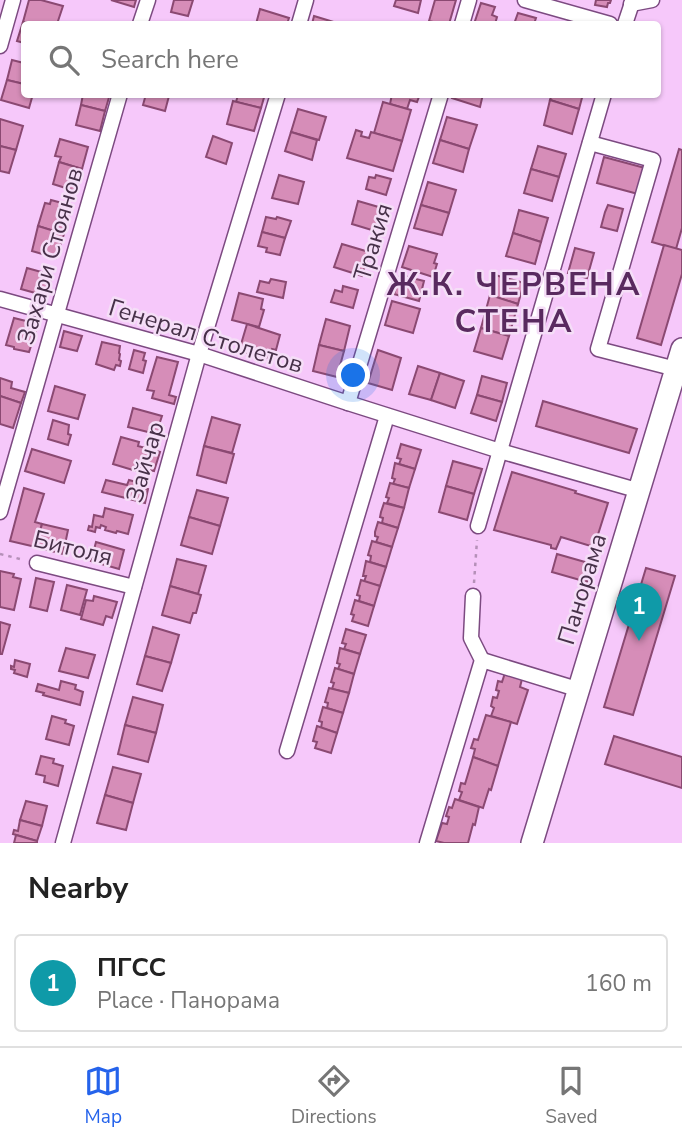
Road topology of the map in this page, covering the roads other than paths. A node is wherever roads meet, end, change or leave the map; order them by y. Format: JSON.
{"nodes":[{"id":1,"x":13,"y":0,"type":"edge"},
{"id":2,"x":148,"y":0,"type":"edge"},
{"id":3,"x":306,"y":0,"type":"edge"},
{"id":4,"x":469,"y":0,"type":"edge"},
{"id":5,"x":526,"y":0,"type":"edge"},
{"id":6,"x":652,"y":0,"type":"edge"},
{"id":7,"x":632,"y":2,"type":"edge"},
{"id":8,"x":142,"y":21,"type":"edge"},
{"id":9,"x":300,"y":21,"type":"edge"},
{"id":10,"x":463,"y":21,"type":"edge"},
{"id":11,"x":600,"y":21,"type":"edge"},
{"id":12,"x":626,"y":21,"type":"edge"},
{"id":13,"x":0,"y":46,"type":"edge"},
{"id":14,"x":119,"y":98,"type":"edge"},
{"id":15,"x":277,"y":98,"type":"edge"},
{"id":16,"x":440,"y":98,"type":"edge"},
{"id":17,"x":603,"y":98,"type":"edge"},
{"id":18,"x":590,"y":143,"type":"junction"},
{"id":19,"x":0,"y":299,"type":"edge"},
{"id":20,"x":57,"y":315,"type":"junction"},
{"id":21,"x":199,"y":354,"type":"junction"},
{"id":22,"x":679,"y":359,"type":"edge"},
{"id":23,"x":348,"y":403,"type":"junction"},
{"id":24,"x":387,"y":416,"type":"junction"},
{"id":25,"x":500,"y":451,"type":"junction"},
{"id":26,"x":640,"y":491,"type":"junction"},
{"id":27,"x":0,"y":512,"type":"edge"},
{"id":28,"x":478,"y":526,"type":"road end"},
{"id":29,"x":37,"y":563,"type":"road end"},
{"id":30,"x":134,"y":587,"type":"junction"},
{"id":31,"x":473,"y":596,"type":"road end"},
{"id":32,"x":482,"y":660,"type":"junction"},
{"id":33,"x":580,"y":690,"type":"junction"},
{"id":34,"x":288,"y":751,"type":"dead end"},
{"id":35,"x":63,"y":843,"type":"edge"},
{"id":36,"x":426,"y":843,"type":"edge"},
{"id":37,"x":531,"y":843,"type":"edge"}],
"edges":[{"from":1,"to":13,"type":"street"},
{"from":2,"to":8,"type":"street"},
{"from":3,"to":9,"type":"street"},
{"from":4,"to":10,"type":"street"},
{"from":5,"to":11,"type":"street"},
{"from":6,"to":7,"type":"street"},
{"from":7,"to":12,"type":"street"},
{"from":14,"to":20,"type":"street","name":"Захари Стоянов"},
{"from":15,"to":21,"type":"street","name":"Зайчар"},
{"from":16,"to":23,"type":"street","name":"Тракия"},
{"from":17,"to":18,"type":"street"},
{"from":18,"to":22,"type":"street"},
{"from":18,"to":25,"type":"street"},
{"from":19,"to":20,"type":"street","name":"Генерал Столетов"},
{"from":20,"to":21,"type":"street","name":"Генерал Столетов"},
{"from":20,"to":27,"type":"street","name":"Захари Стоянов"},
{"from":21,"to":23,"type":"street","name":"Генерал Столетов"},
{"from":21,"to":30,"type":"street","name":"Зайчар"},
{"from":22,"to":26,"type":"street","name":"Панорама"},
{"from":23,"to":24,"type":"street","name":"Генерал Столетов"},
{"from":24,"to":25,"type":"street","name":"Генерал Столетов"},
{"from":24,"to":34,"type":"street"},
{"from":25,"to":26,"type":"street","name":"Генерал Столетов"},
{"from":25,"to":28,"type":"street"},
{"from":26,"to":33,"type":"street","name":"Панорама"},
{"from":29,"to":30,"type":"street","name":"Битоля"},
{"from":30,"to":35,"type":"street","name":"Зайчар"},
{"from":31,"to":32,"type":"street"},
{"from":32,"to":33,"type":"street"},
{"from":32,"to":36,"type":"street"},
{"from":33,"to":37,"type":"street","name":"Панорама"}]}
